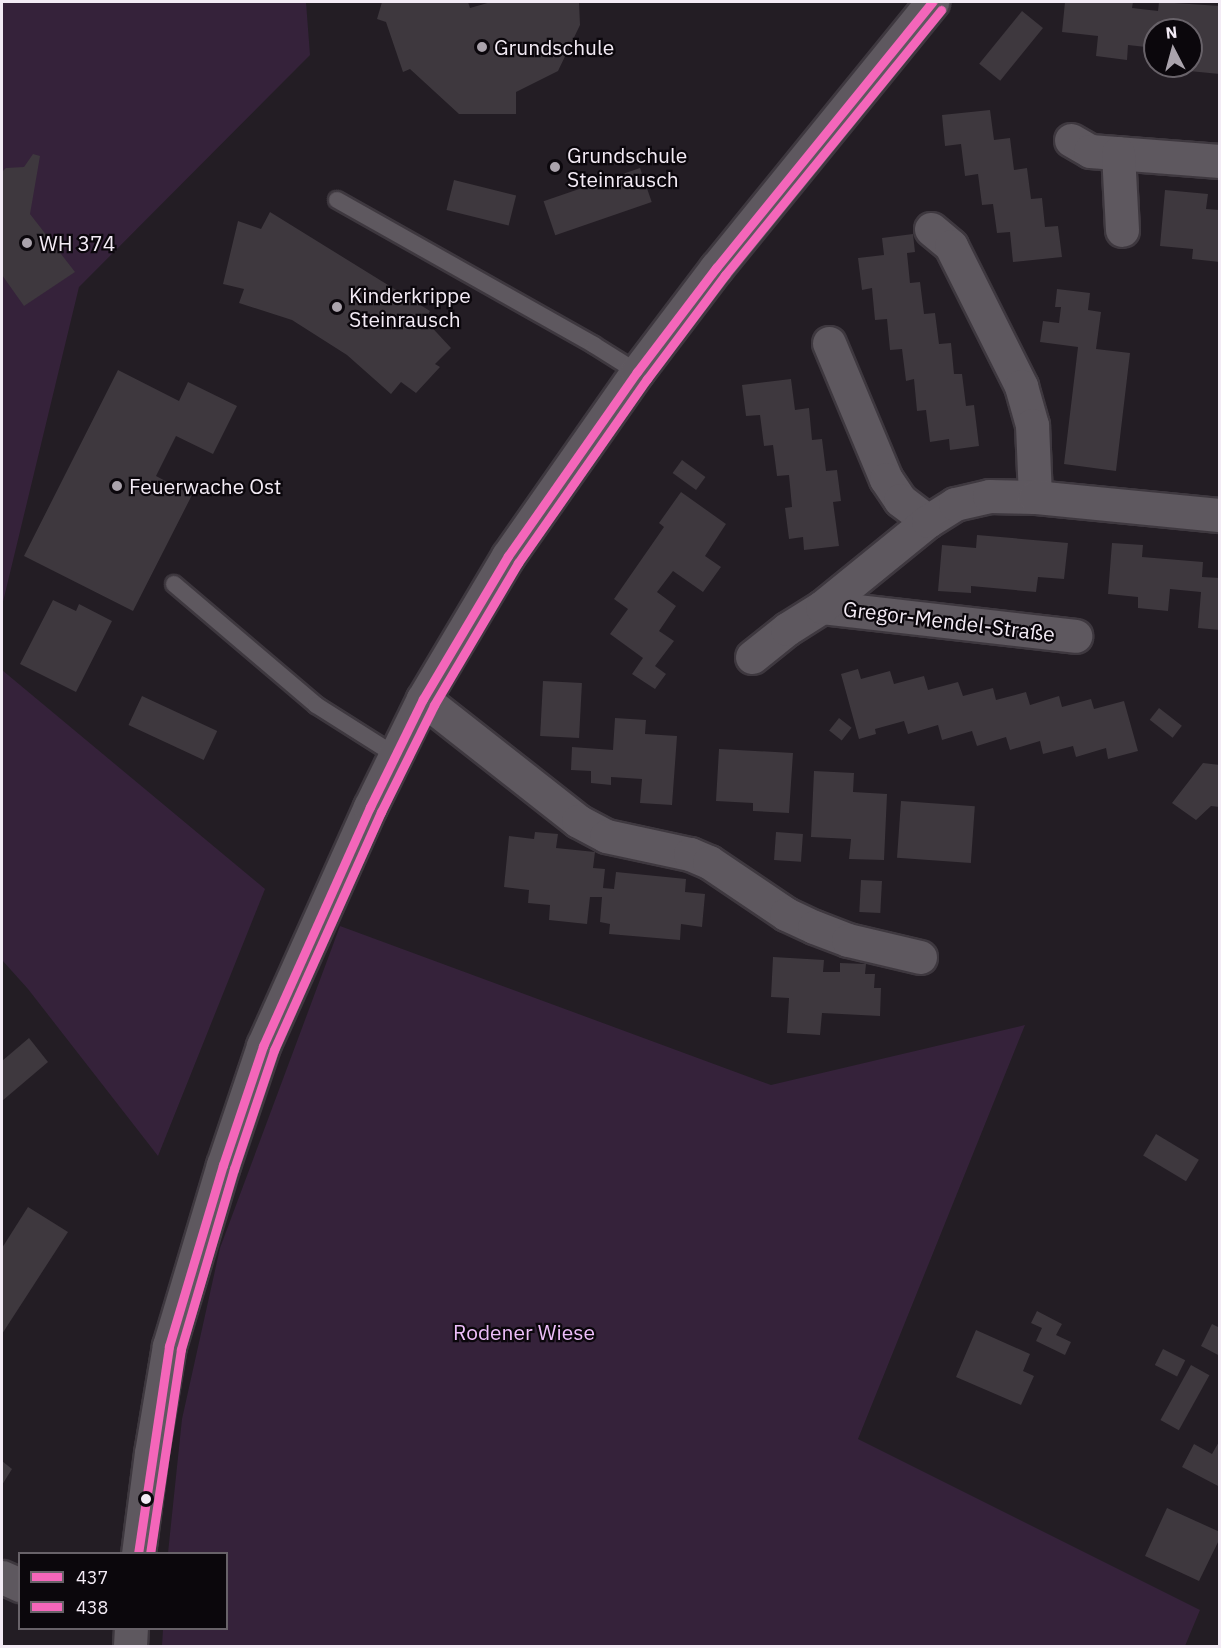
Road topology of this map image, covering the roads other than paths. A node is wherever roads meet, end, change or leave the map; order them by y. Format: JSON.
{"nodes":[{"id":1,"x":932,"y":2,"type":"edge"},
{"id":2,"x":1071,"y":140,"type":"dead end"},
{"id":3,"x":1118,"y":153,"type":"junction"},
{"id":4,"x":1220,"y":161,"type":"edge"},
{"id":5,"x":337,"y":200,"type":"dead end"},
{"id":6,"x":931,"y":229,"type":"dead end"},
{"id":7,"x":1122,"y":230,"type":"dead end"},
{"id":8,"x":829,"y":342,"type":"dead end"},
{"id":9,"x":637,"y":372,"type":"junction"},
{"id":10,"x":1035,"y":497,"type":"junction"},
{"id":11,"x":1220,"y":515,"type":"edge"},
{"id":12,"x":928,"y":521,"type":"junction"},
{"id":13,"x":174,"y":584,"type":"dead end"},
{"id":14,"x":822,"y":607,"type":"junction"},
{"id":15,"x":1075,"y":636,"type":"dead end"},
{"id":16,"x":752,"y":657,"type":"dead end"},
{"id":17,"x":423,"y":699,"type":"junction"},
{"id":18,"x":395,"y":755,"type":"junction"},
{"id":19,"x":920,"y":957,"type":"dead end"},
{"id":20,"x":138,"y":1552,"type":"edge"},
{"id":21,"x":2,"y":1577,"type":"edge"},
{"id":22,"x":18,"y":1584,"type":"edge"},
{"id":23,"x":131,"y":1630,"type":"edge"},
{"id":24,"x":130,"y":1647,"type":"edge"}],
"edges":[{"from":1,"to":9,"type":"street"},
{"from":2,"to":3,"type":"street"},
{"from":3,"to":4,"type":"street"},
{"from":3,"to":7,"type":"street"},
{"from":5,"to":9,"type":"lane"},
{"from":6,"to":10,"type":"street"},
{"from":8,"to":12,"type":"street"},
{"from":9,"to":17,"type":"street"},
{"from":10,"to":11,"type":"street","name":"Gregor-Mendel-Straße"},
{"from":10,"to":12,"type":"street","name":"Gregor-Mendel-Straße"},
{"from":12,"to":14,"type":"street","name":"Gregor-Mendel-Straße"},
{"from":13,"to":18,"type":"lane"},
{"from":14,"to":15,"type":"street","name":"Gregor-Mendel-Straße"},
{"from":14,"to":16,"type":"street","name":"Gregor-Mendel-Straße"},
{"from":17,"to":18,"type":"street"},
{"from":17,"to":19,"type":"street"},
{"from":18,"to":20,"type":"street"},
{"from":21,"to":22,"type":"street"},
{"from":23,"to":24,"type":"street"}]}
